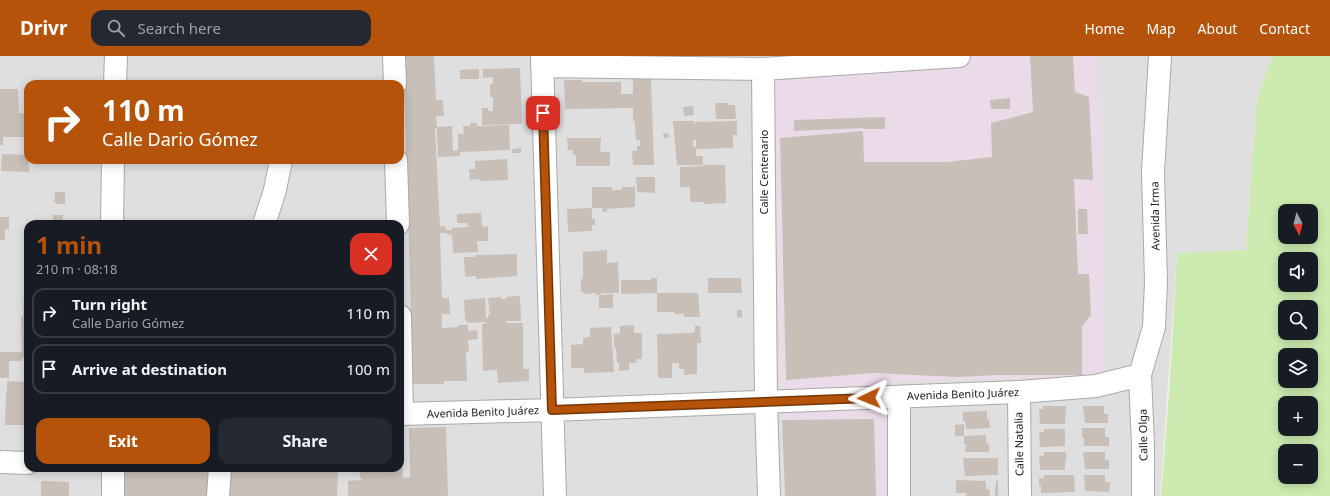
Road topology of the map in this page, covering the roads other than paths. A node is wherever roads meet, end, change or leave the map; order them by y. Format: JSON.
{"nodes":[{"id":1,"x":116,"y":56,"type":"edge"},
{"id":2,"x":394,"y":56,"type":"edge"},
{"id":3,"x":959,"y":56,"type":"edge"},
{"id":4,"x":1160,"y":56,"type":"edge"},
{"id":5,"x":542,"y":61,"type":"edge"},
{"id":6,"x":763,"y":69,"type":"junction"},
{"id":7,"x":115,"y":80,"type":"edge"},
{"id":8,"x":395,"y":80,"type":"edge"},
{"id":9,"x":113,"y":164,"type":"edge"},
{"id":10,"x":280,"y":164,"type":"edge"},
{"id":11,"x":396,"y":164,"type":"edge"},
{"id":12,"x":112,"y":220,"type":"edge"},
{"id":13,"x":265,"y":220,"type":"edge"},
{"id":14,"x":398,"y":220,"type":"edge"},
{"id":15,"x":1140,"y":375,"type":"junction"},
{"id":16,"x":1019,"y":392,"type":"junction"},
{"id":17,"x":898,"y":397,"type":"junction"},
{"id":18,"x":766,"y":402,"type":"junction"},
{"id":19,"x":552,"y":410,"type":"junction"},
{"id":20,"x":404,"y":414,"type":"edge"},
{"id":21,"x":0,"y":462,"type":"edge"},
{"id":22,"x":24,"y":463,"type":"edge"},
{"id":23,"x":113,"y":472,"type":"edge"},
{"id":24,"x":220,"y":472,"type":"edge"},
{"id":25,"x":113,"y":496,"type":"edge"},
{"id":26,"x":218,"y":496,"type":"edge"},
{"id":27,"x":555,"y":496,"type":"edge"},
{"id":28,"x":769,"y":496,"type":"edge"},
{"id":29,"x":899,"y":496,"type":"edge"},
{"id":30,"x":1020,"y":496,"type":"edge"},
{"id":31,"x":1143,"y":496,"type":"edge"}],
"edges":[{"from":1,"to":7,"type":"street"},
{"from":2,"to":8,"type":"street"},
{"from":3,"to":6,"type":"street"},
{"from":4,"to":15,"type":"street","name":"Avenida Irma"},
{"from":5,"to":6,"type":"street"},
{"from":5,"to":19,"type":"street"},
{"from":6,"to":18,"type":"street","name":"Calle Centenario"},
{"from":9,"to":12,"type":"street"},
{"from":10,"to":13,"type":"street"},
{"from":11,"to":14,"type":"street"},
{"from":15,"to":16,"type":"street","name":"Avenida Benito Juárez"},
{"from":15,"to":31,"type":"street","name":"Calle Olga"},
{"from":16,"to":17,"type":"street","name":"Avenida Benito Juárez"},
{"from":16,"to":30,"type":"street","name":"Calle Natalia"},
{"from":17,"to":18,"type":"street","name":"Avenida Benito Juárez"},
{"from":17,"to":29,"type":"street"},
{"from":18,"to":19,"type":"street","name":"Avenida Benito Juárez"},
{"from":18,"to":28,"type":"street","name":"Calle Centenario"},
{"from":19,"to":20,"type":"street","name":"Avenida Benito Juárez"},
{"from":19,"to":27,"type":"street"},
{"from":21,"to":22,"type":"street"},
{"from":23,"to":25,"type":"street"},
{"from":24,"to":26,"type":"street"}]}
